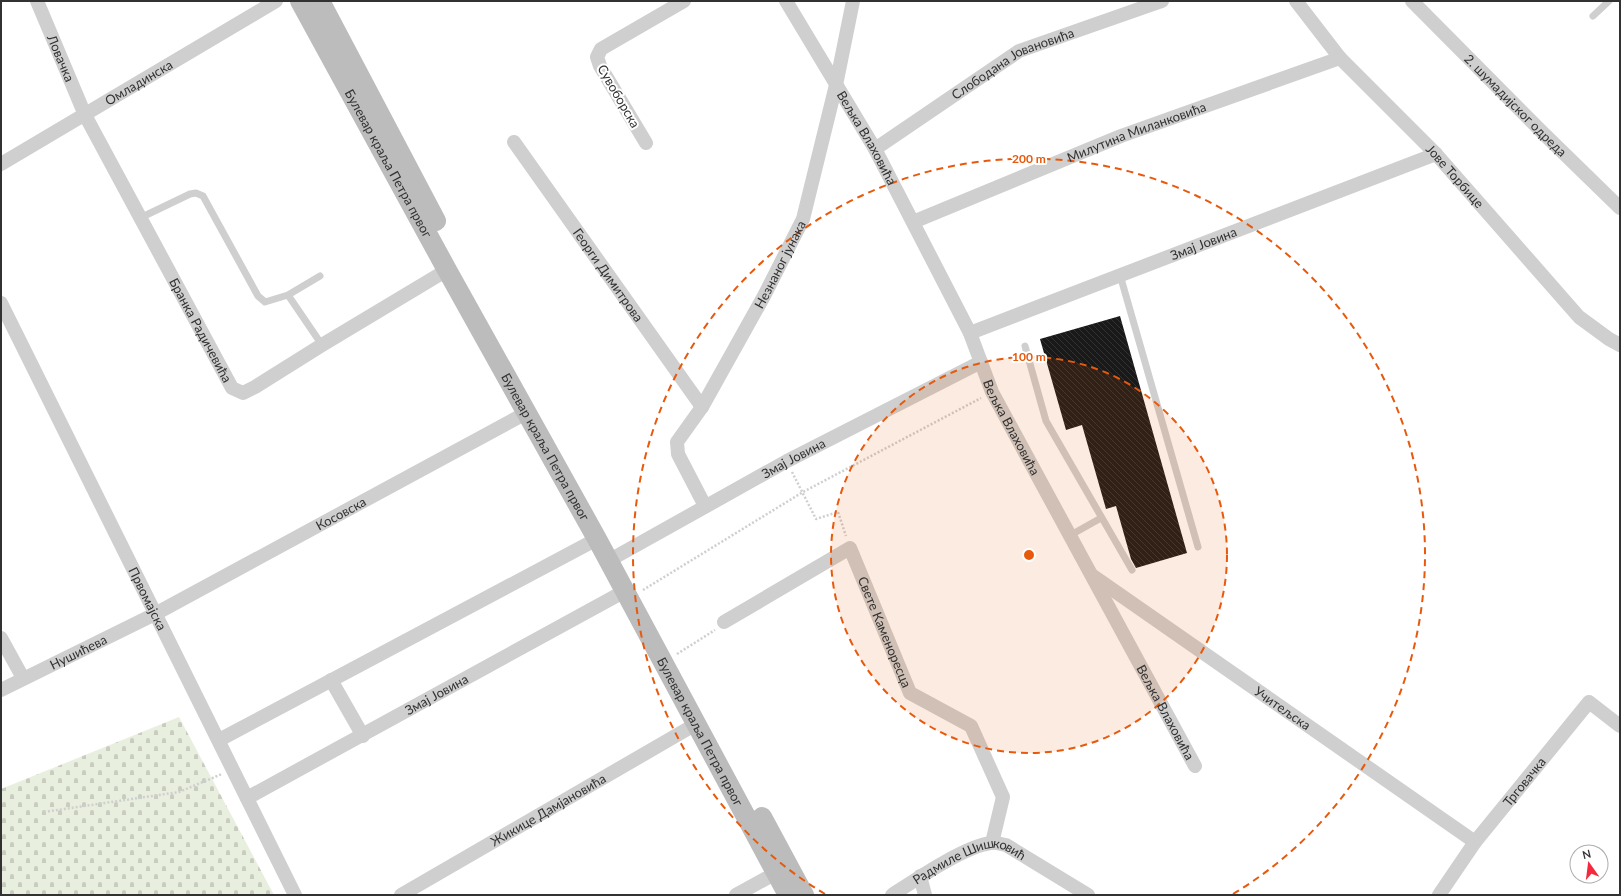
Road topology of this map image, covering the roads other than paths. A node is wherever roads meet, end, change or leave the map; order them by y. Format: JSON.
{"nodes":[{"id":1,"x":36,"y":1,"type":"edge"},
{"id":2,"x":276,"y":1,"type":"edge"},
{"id":3,"x":300,"y":1,"type":"edge"},
{"id":4,"x":320,"y":1,"type":"edge"},
{"id":5,"x":684,"y":1,"type":"edge"},
{"id":6,"x":786,"y":1,"type":"edge"},
{"id":7,"x":852,"y":1,"type":"edge"},
{"id":8,"x":1162,"y":1,"type":"edge"},
{"id":9,"x":1296,"y":1,"type":"edge"},
{"id":10,"x":1412,"y":1,"type":"edge"},
{"id":11,"x":1609,"y":1,"type":"edge"},
{"id":12,"x":1593,"y":16,"type":"dead end"},
{"id":13,"x":1340,"y":58,"type":"junction"},
{"id":14,"x":836,"y":85,"type":"junction"},
{"id":15,"x":85,"y":115,"type":"junction"},
{"id":16,"x":514,"y":142,"type":"dead end"},
{"id":17,"x":646,"y":143,"type":"dead end"},
{"id":18,"x":875,"y":149,"type":"junction"},
{"id":19,"x":1436,"y":154,"type":"junction"},
{"id":20,"x":1,"y":164,"type":"edge"},
{"id":21,"x":1620,"y":208,"type":"edge"},
{"id":22,"x":140,"y":218,"type":"junction"},
{"id":23,"x":913,"y":222,"type":"junction"},
{"id":24,"x":447,"y":270,"type":"junction"},
{"id":25,"x":1120,"y":275,"type":"junction"},
{"id":26,"x":320,"y":276,"type":"dead end"},
{"id":27,"x":288,"y":294,"type":"junction"},
{"id":28,"x":1,"y":303,"type":"edge"},
{"id":29,"x":970,"y":333,"type":"junction"},
{"id":30,"x":322,"y":345,"type":"junction"},
{"id":31,"x":1620,"y":345,"type":"edge"},
{"id":32,"x":1025,"y":346,"type":"dead end"},
{"id":33,"x":981,"y":362,"type":"junction"},
{"id":34,"x":702,"y":407,"type":"junction"},
{"id":35,"x":526,"y":412,"type":"junction"},
{"id":36,"x":705,"y":506,"type":"junction"},
{"id":37,"x":1102,"y":518,"type":"junction"},
{"id":38,"x":1069,"y":536,"type":"junction"},
{"id":39,"x":597,"y":539,"type":"junction"},
{"id":40,"x":1198,"y":547,"type":"dead end"},
{"id":41,"x":614,"y":558,"type":"junction"},
{"id":42,"x":1132,"y":570,"type":"dead end"},
{"id":43,"x":1090,"y":574,"type":"junction"},
{"id":44,"x":632,"y":592,"type":"junction"},
{"id":45,"x":155,"y":614,"type":"junction"},
{"id":46,"x":724,"y":622,"type":"road end"},
{"id":47,"x":1,"y":638,"type":"edge"},
{"id":48,"x":23,"y":678,"type":"junction"},
{"id":49,"x":331,"y":680,"type":"junction"},
{"id":50,"x":1,"y":690,"type":"edge"},
{"id":51,"x":696,"y":724,"type":"junction"},
{"id":52,"x":1620,"y":726,"type":"edge"},
{"id":53,"x":363,"y":736,"type":"junction"},
{"id":54,"x":219,"y":740,"type":"junction"},
{"id":55,"x":1195,"y":766,"type":"dead end"},
{"id":56,"x":247,"y":798,"type":"junction"},
{"id":57,"x":992,"y":842,"type":"junction"},
{"id":58,"x":1475,"y":842,"type":"junction"},
{"id":59,"x":776,"y":872,"type":"junction"},
{"id":60,"x":920,"y":876,"type":"junction"},
{"id":61,"x":295,"y":895,"type":"edge"},
{"id":62,"x":401,"y":895,"type":"edge"},
{"id":63,"x":736,"y":895,"type":"edge"},
{"id":64,"x":788,"y":895,"type":"edge"},
{"id":65,"x":804,"y":895,"type":"edge"},
{"id":66,"x":892,"y":895,"type":"edge"},
{"id":67,"x":925,"y":895,"type":"edge"},
{"id":68,"x":1088,"y":895,"type":"edge"},
{"id":69,"x":1439,"y":895,"type":"edge"}],
"edges":[{"from":1,"to":15,"type":"street","name":"Ловачка"},
{"from":2,"to":15,"type":"street","name":"Омладинска"},
{"from":3,"to":24,"type":"main road","name":"Булевар краља Петра првог"},
{"from":4,"to":41,"type":"main road","name":"Булевар краља Петра првог"},
{"from":5,"to":17,"type":"street","name":"Сувоборска"},
{"from":6,"to":14,"type":"street","name":"Вељка Влаховића"},
{"from":7,"to":14,"type":"street","name":"Незнаног јунака"},
{"from":8,"to":18,"type":"street","name":"Слободана Јовановића"},
{"from":9,"to":13,"type":"street","name":"Јове Торбице"},
{"from":10,"to":21,"type":"street","name":"2. шумадијског одреда"},
{"from":11,"to":12,"type":"lane"},
{"from":13,"to":19,"type":"street","name":"Јове Торбице"},
{"from":13,"to":23,"type":"street","name":"Милутина Миланковића"},
{"from":14,"to":18,"type":"street","name":"Вељка Влаховића"},
{"from":14,"to":34,"type":"street","name":"Незнаног јунака"},
{"from":15,"to":20,"type":"street","name":"Омладинска"},
{"from":15,"to":22,"type":"street","name":"Бранка Радичевића"},
{"from":16,"to":34,"type":"street","name":"Георги Димитрова"},
{"from":18,"to":23,"type":"street","name":"Вељка Влаховића"},
{"from":19,"to":25,"type":"street","name":"Змај Јовина"},
{"from":19,"to":31,"type":"street","name":"Јове Торбице"},
{"from":22,"to":27,"type":"lane"},
{"from":22,"to":30,"type":"street","name":"Бранка Радичевића"},
{"from":23,"to":29,"type":"street","name":"Вељка Влаховића"},
{"from":24,"to":30,"type":"street","name":"Бранка Радичевића"},
{"from":24,"to":35,"type":"main road","name":"Булевар краља Петра првог"},
{"from":25,"to":29,"type":"street","name":"Змај Јовина"},
{"from":25,"to":40,"type":"lane"},
{"from":26,"to":27,"type":"lane"},
{"from":27,"to":30,"type":"lane"},
{"from":28,"to":45,"type":"street","name":"Првомајска"},
{"from":29,"to":33,"type":"street","name":"Вељка Влаховића"},
{"from":32,"to":37,"type":"lane"},
{"from":33,"to":36,"type":"street","name":"Змај Јовина"},
{"from":33,"to":38,"type":"street","name":"Вељка Влаховића"},
{"from":34,"to":36,"type":"street","name":"Незнаног јунака"},
{"from":35,"to":39,"type":"main road","name":"Булевар краља Петра првог"},
{"from":35,"to":45,"type":"street","name":"Косовска"},
{"from":36,"to":41,"type":"street","name":"Змај Јовина"},
{"from":37,"to":38,"type":"lane"},
{"from":37,"to":42,"type":"lane"},
{"from":38,"to":43,"type":"street","name":"Вељка Влаховића"},
{"from":39,"to":41,"type":"main road","name":"Булевар краља Петра првог"},
{"from":39,"to":49,"type":"street"},
{"from":41,"to":44,"type":"main road","name":"Булевар краља Петра првог"},
{"from":43,"to":55,"type":"street","name":"Вељка Влаховића"},
{"from":43,"to":58,"type":"street","name":"Учитељска"},
{"from":44,"to":51,"type":"main road","name":"Булевар краља Петра првог"},
{"from":44,"to":53,"type":"street","name":"Змај Јовина"},
{"from":44,"to":65,"type":"main road","name":"Булевар краља Петра првог"},
{"from":45,"to":48,"type":"street","name":"Нушићева"},
{"from":45,"to":54,"type":"street","name":"Првомајска"},
{"from":46,"to":57,"type":"street","name":"Свете Каменоресца"},
{"from":47,"to":48,"type":"street"},
{"from":48,"to":50,"type":"street","name":"Нушићева"},
{"from":49,"to":53,"type":"street"},
{"from":49,"to":54,"type":"street"},
{"from":51,"to":59,"type":"main road","name":"Булевар краља Петра првог"},
{"from":51,"to":62,"type":"street","name":"Жикице Дамјановића"},
{"from":52,"to":58,"type":"street","name":"Трговачка"},
{"from":53,"to":56,"type":"street","name":"Змај Јовина"},
{"from":54,"to":56,"type":"street","name":"Првомајска"},
{"from":56,"to":61,"type":"street","name":"Првомајска"},
{"from":57,"to":60,"type":"street","name":"Радмиле Шишковић"},
{"from":57,"to":68,"type":"street","name":"Радмиле Шишковић"},
{"from":58,"to":69,"type":"street","name":"Трговачка"},
{"from":59,"to":63,"type":"street"},
{"from":59,"to":64,"type":"main road","name":"Булевар краља Петра првог"},
{"from":60,"to":66,"type":"street","name":"Радмиле Шишковић"},
{"from":60,"to":67,"type":"street"}]}
